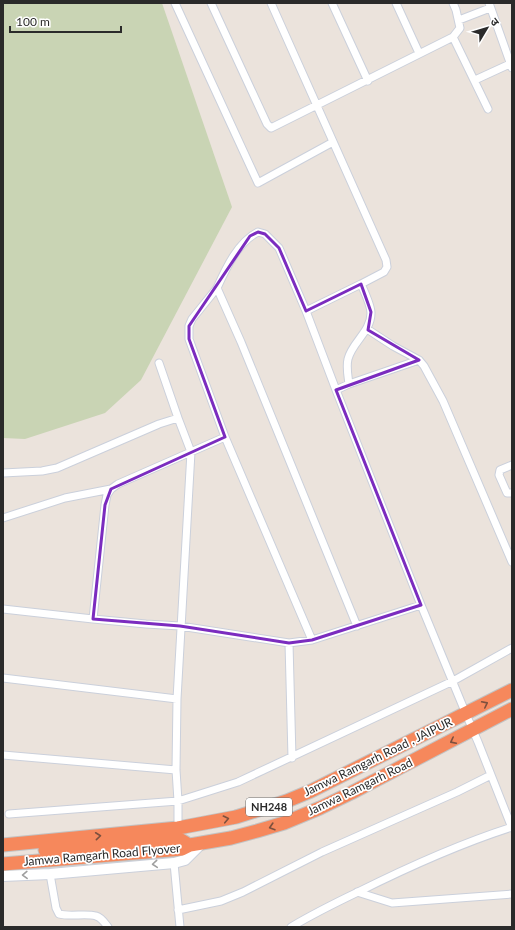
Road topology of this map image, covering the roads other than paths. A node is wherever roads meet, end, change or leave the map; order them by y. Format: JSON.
{"nodes":[{"id":1,"x":175,"y":3,"type":"edge"},
{"id":2,"x":211,"y":3,"type":"edge"},
{"id":3,"x":271,"y":3,"type":"edge"},
{"id":4,"x":332,"y":3,"type":"edge"},
{"id":5,"x":396,"y":3,"type":"edge"},
{"id":6,"x":453,"y":3,"type":"edge"},
{"id":7,"x":489,"y":5,"type":"edge"},
{"id":8,"x":459,"y":20,"type":"junction"},
{"id":9,"x":454,"y":37,"type":"junction"},
{"id":10,"x":419,"y":53,"type":"junction"},
{"id":11,"x":511,"y":65,"type":"edge"},
{"id":12,"x":368,"y":80,"type":"junction"},
{"id":13,"x":475,"y":80,"type":"junction"},
{"id":14,"x":317,"y":104,"type":"junction"},
{"id":15,"x":488,"y":110,"type":"dead end"},
{"id":16,"x":333,"y":142,"type":"junction"},
{"id":17,"x":361,"y":284,"type":"junction"},
{"id":18,"x":217,"y":288,"type":"junction"},
{"id":19,"x":306,"y":311,"type":"junction"},
{"id":20,"x":367,"y":329,"type":"junction"},
{"id":21,"x":419,"y":360,"type":"junction"},
{"id":22,"x":159,"y":363,"type":"dead end"},
{"id":23,"x":349,"y":384,"type":"junction"},
{"id":24,"x":336,"y":390,"type":"junction"},
{"id":25,"x":178,"y":418,"type":"junction"},
{"id":26,"x":225,"y":437,"type":"junction"},
{"id":27,"x":190,"y":452,"type":"junction"},
{"id":28,"x":512,"y":465,"type":"edge"},
{"id":29,"x":3,"y":473,"type":"edge"},
{"id":30,"x":111,"y":489,"type":"junction"},
{"id":31,"x":512,"y":494,"type":"edge"},
{"id":32,"x":3,"y":518,"type":"edge"},
{"id":33,"x":512,"y":562,"type":"edge"},
{"id":34,"x":422,"y":605,"type":"junction"},
{"id":35,"x":3,"y":609,"type":"edge"},
{"id":36,"x":93,"y":619,"type":"junction"},
{"id":37,"x":180,"y":626,"type":"junction"},
{"id":38,"x":357,"y":626,"type":"junction"},
{"id":39,"x":312,"y":640,"type":"junction"},
{"id":40,"x":289,"y":643,"type":"junction"},
{"id":41,"x":512,"y":648,"type":"edge"},
{"id":42,"x":3,"y":678,"type":"edge"},
{"id":43,"x":453,"y":681,"type":"junction"},
{"id":44,"x":512,"y":690,"type":"edge"},
{"id":45,"x":178,"y":699,"type":"junction"},
{"id":46,"x":512,"y":709,"type":"edge"},
{"id":47,"x":466,"y":714,"type":"junction"},
{"id":48,"x":473,"y":730,"type":"junction"},
{"id":49,"x":3,"y":755,"type":"edge"},
{"id":50,"x":292,"y":758,"type":"junction"},
{"id":51,"x":176,"y":770,"type":"junction"},
{"id":52,"x":491,"y":775,"type":"junction"},
{"id":53,"x":341,"y":776,"type":"junction"},
{"id":54,"x":351,"y":793,"type":"junction"},
{"id":55,"x":178,"y":801,"type":"junction"},
{"id":56,"x":9,"y":814,"type":"dead end"},
{"id":57,"x":512,"y":827,"type":"edge"},
{"id":58,"x":178,"y":828,"type":"junction"},
{"id":59,"x":195,"y":844,"type":"junction"},
{"id":60,"x":3,"y":845,"type":"edge"},
{"id":61,"x":153,"y":847,"type":"junction"},
{"id":62,"x":3,"y":853,"type":"edge"},
{"id":63,"x":174,"y":863,"type":"junction"},
{"id":64,"x":3,"y":864,"type":"edge"},
{"id":65,"x":50,"y":874,"type":"junction"},
{"id":66,"x":3,"y":876,"type":"edge"},
{"id":67,"x":357,"y":892,"type":"junction"},
{"id":68,"x":512,"y":894,"type":"edge"},
{"id":69,"x":178,"y":910,"type":"junction"},
{"id":70,"x":108,"y":927,"type":"edge"},
{"id":71,"x":180,"y":927,"type":"edge"},
{"id":72,"x":291,"y":927,"type":"edge"}],
"edges":[{"from":1,"to":16,"type":"street"},
{"from":2,"to":14,"type":"street"},
{"from":3,"to":14,"type":"street"},
{"from":4,"to":12,"type":"street"},
{"from":5,"to":10,"type":"street"},
{"from":6,"to":8,"type":"street"},
{"from":7,"to":8,"type":"street"},
{"from":7,"to":11,"type":"street"},
{"from":8,"to":9,"type":"street"},
{"from":9,"to":10,"type":"street"},
{"from":9,"to":13,"type":"street"},
{"from":10,"to":12,"type":"street"},
{"from":11,"to":13,"type":"street"},
{"from":12,"to":14,"type":"street"},
{"from":13,"to":15,"type":"street"},
{"from":14,"to":16,"type":"street"},
{"from":16,"to":17,"type":"street"},
{"from":17,"to":19,"type":"street"},
{"from":17,"to":20,"type":"street"},
{"from":18,"to":19,"type":"street"},
{"from":18,"to":26,"type":"street"},
{"from":18,"to":38,"type":"street"},
{"from":19,"to":24,"type":"street"},
{"from":20,"to":21,"type":"street"},
{"from":20,"to":23,"type":"street"},
{"from":21,"to":23,"type":"street"},
{"from":21,"to":33,"type":"street"},
{"from":22,"to":25,"type":"street"},
{"from":23,"to":24,"type":"street"},
{"from":24,"to":34,"type":"street"},
{"from":25,"to":27,"type":"street"},
{"from":25,"to":29,"type":"street"},
{"from":26,"to":27,"type":"street"},
{"from":26,"to":39,"type":"street"},
{"from":27,"to":30,"type":"street"},
{"from":27,"to":37,"type":"street"},
{"from":28,"to":31,"type":"street"},
{"from":30,"to":32,"type":"street"},
{"from":30,"to":36,"type":"street"},
{"from":34,"to":38,"type":"street"},
{"from":34,"to":43,"type":"street"},
{"from":35,"to":36,"type":"street"},
{"from":36,"to":37,"type":"street"},
{"from":37,"to":40,"type":"street"},
{"from":37,"to":45,"type":"street"},
{"from":38,"to":39,"type":"street"},
{"from":39,"to":40,"type":"street"},
{"from":40,"to":50,"type":"street"},
{"from":41,"to":43,"type":"street"},
{"from":42,"to":45,"type":"street"},
{"from":43,"to":47,"type":"street"},
{"from":43,"to":50,"type":"street"},
{"from":47,"to":44,"type":"highway","name":"Jamwa Ramgarh Road , JAIPUR","number":"NH248","one_way":true},
{"from":45,"to":51,"type":"street"},
{"from":46,"to":48,"type":"highway","name":"Jamwa Ramgarh Road","number":"NH248"},
{"from":47,"to":48,"type":"street"},
{"from":47,"to":53,"type":"highway","name":"Jamwa Ramgarh Road , JAIPUR","number":"NH248"},
{"from":48,"to":52,"type":"street"},
{"from":48,"to":54,"type":"highway","name":"Jamwa Ramgarh Road","number":"NH248","one_way":true},
{"from":49,"to":51,"type":"street"},
{"from":50,"to":55,"type":"street"},
{"from":51,"to":55,"type":"street"},
{"from":52,"to":57,"type":"street"},
{"from":52,"to":69,"type":"street"},
{"from":53,"to":54,"type":"highway"},
{"from":58,"to":53,"type":"highway","name":"Jamwa Ramgarh Road , JAIPUR","number":"NH248","one_way":true},
{"from":54,"to":59,"type":"highway","name":"Jamwa Ramgarh Road","number":"NH248","one_way":true},
{"from":55,"to":56,"type":"street"},
{"from":55,"to":58,"type":"street"},
{"from":57,"to":67,"type":"street"},
{"from":60,"to":58,"type":"highway","name":"Jamwa Ramgarh Road , JAIPUR","number":"NH248","one_way":true},
{"from":59,"to":61,"type":"highway"},
{"from":59,"to":63,"type":"main road"},
{"from":61,"to":62,"type":"highway"},
{"from":61,"to":64,"type":"highway","name":"Jamwa Ramgarh Road Flyover"},
{"from":63,"to":65,"type":"main road","one_way":true},
{"from":63,"to":69,"type":"street"},
{"from":65,"to":66,"type":"main road","one_way":true},
{"from":65,"to":70,"type":"street"},
{"from":67,"to":68,"type":"street"},
{"from":67,"to":72,"type":"street"},
{"from":69,"to":71,"type":"street"}]}
